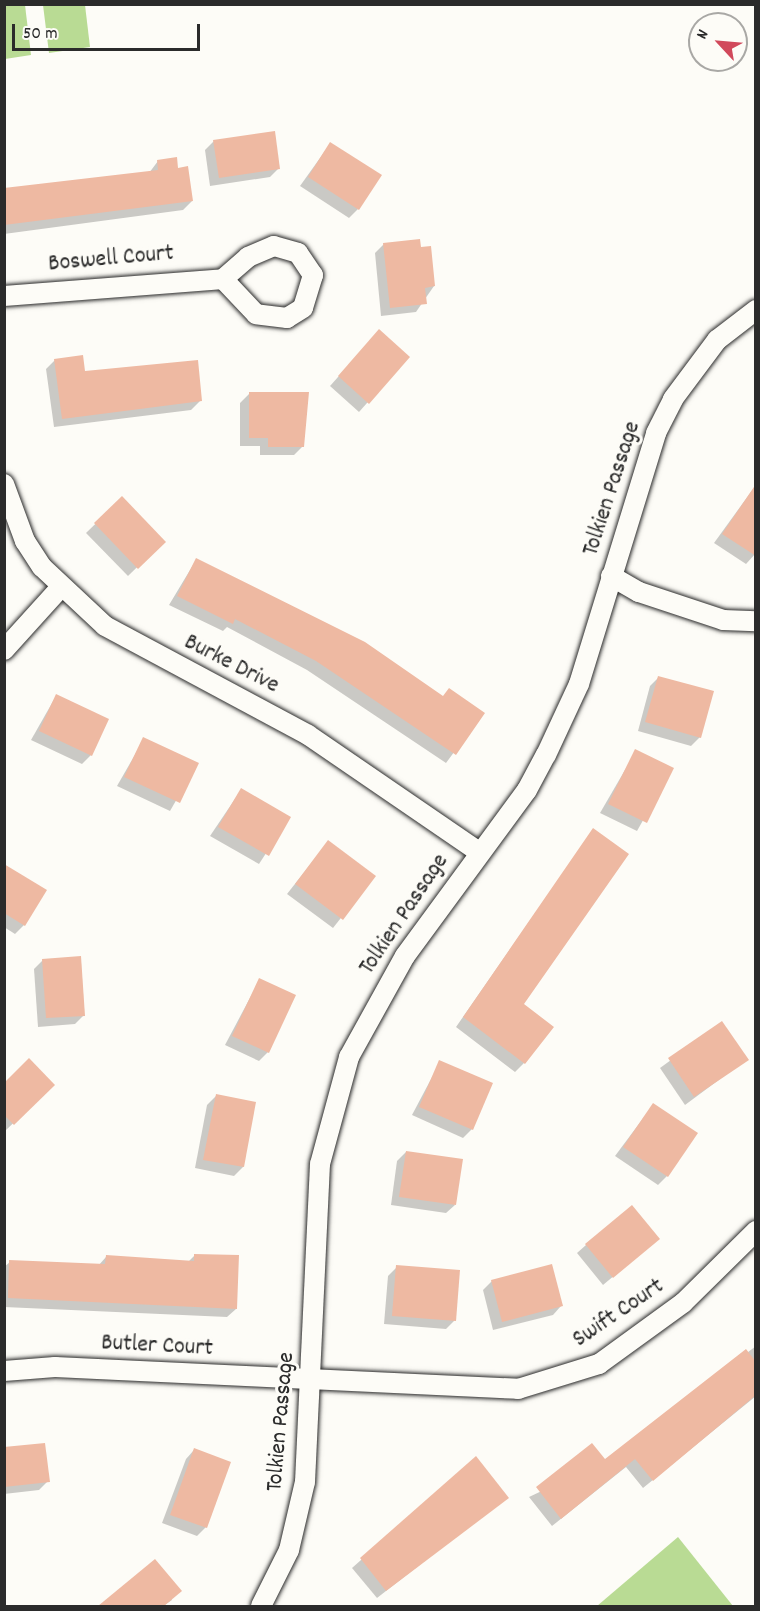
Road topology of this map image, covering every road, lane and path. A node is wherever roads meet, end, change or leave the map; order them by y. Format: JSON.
{"nodes":[{"id":1,"x":223,"y":279,"type":"junction"},
{"id":2,"x":4,"y":296,"type":"edge"},
{"id":3,"x":756,"y":310,"type":"edge"},
{"id":4,"x":4,"y":483,"type":"edge"},
{"id":5,"x":611,"y":576,"type":"junction"},
{"id":6,"x":61,"y":587,"type":"junction"},
{"id":7,"x":756,"y":621,"type":"edge"},
{"id":8,"x":4,"y":650,"type":"edge"},
{"id":9,"x":479,"y":852,"type":"junction"},
{"id":10,"x":756,"y":1231,"type":"edge"},
{"id":11,"x":4,"y":1371,"type":"edge"},
{"id":12,"x":306,"y":1383,"type":"junction"},
{"id":13,"x":261,"y":1606,"type":"edge"}],
"edges":[{"from":1,"to":1,"type":"street"},
{"from":1,"to":2,"type":"street","name":"Boswell Court"},
{"from":3,"to":5,"type":"street","name":"Tolkien Passage"},
{"from":4,"to":6,"type":"street","name":"Burke Drive"},
{"from":5,"to":7,"type":"street"},
{"from":5,"to":9,"type":"street","name":"Tolkien Passage"},
{"from":6,"to":8,"type":"street"},
{"from":6,"to":9,"type":"street","name":"Burke Drive"},
{"from":9,"to":12,"type":"street","name":"Tolkien Passage"},
{"from":10,"to":12,"type":"street","name":"Swift Court"},
{"from":11,"to":12,"type":"street","name":"Butler Court"},
{"from":12,"to":13,"type":"street","name":"Tolkien Passage"}]}
